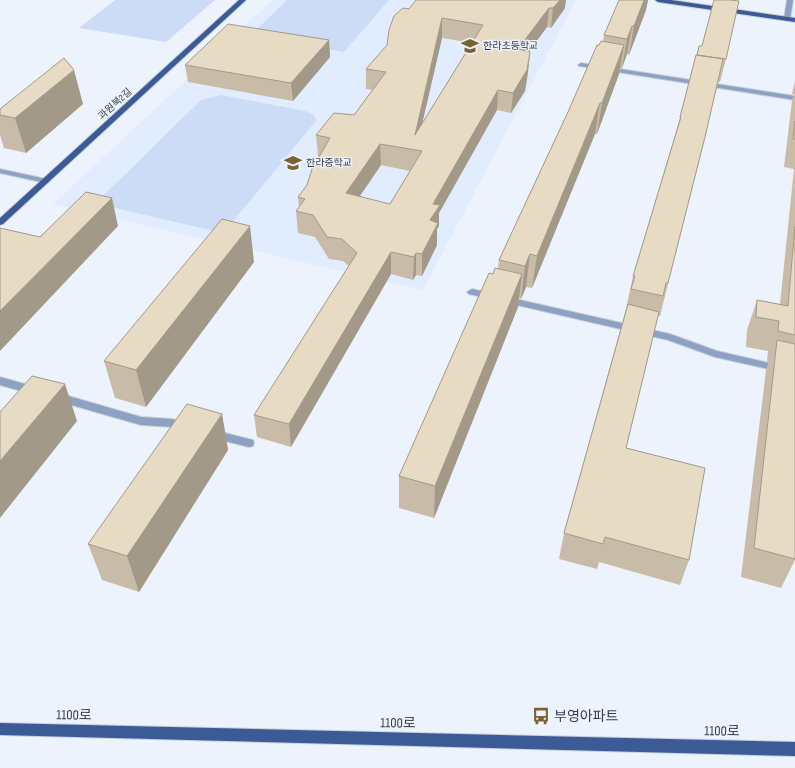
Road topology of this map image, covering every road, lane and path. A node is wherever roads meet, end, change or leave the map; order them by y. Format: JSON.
{"nodes":[{"id":1,"x":243,"y":0,"type":"edge"},
{"id":2,"x":658,"y":0,"type":"edge"},
{"id":3,"x":790,"y":0,"type":"edge"},
{"id":4,"x":787,"y":19,"type":"junction"},
{"id":5,"x":795,"y":20,"type":"edge"},
{"id":6,"x":581,"y":65,"type":"dead end"},
{"id":7,"x":795,"y":98,"type":"edge"},
{"id":8,"x":0,"y":171,"type":"edge"},
{"id":9,"x":46,"y":180,"type":"junction"},
{"id":10,"x":0,"y":222,"type":"edge"},
{"id":11,"x":472,"y":292,"type":"dead end"},
{"id":12,"x":795,"y":372,"type":"edge"},
{"id":13,"x":0,"y":381,"type":"edge"},
{"id":14,"x":249,"y":444,"type":"dead end"},
{"id":15,"x":0,"y":729,"type":"edge"},
{"id":16,"x":795,"y":749,"type":"edge"}],
"edges":[{"from":1,"to":9,"type":"main road","name":"과원북2길"},
{"from":2,"to":4,"type":"main road"},
{"from":3,"to":4,"type":"street"},
{"from":4,"to":5,"type":"main road"},
{"from":6,"to":7,"type":"street"},
{"from":8,"to":9,"type":"street"},
{"from":9,"to":10,"type":"main road","name":"과원북2길"},
{"from":11,"to":12,"type":"street"},
{"from":13,"to":14,"type":"street"},
{"from":15,"to":16,"type":"main road","name":"1100로"}]}
